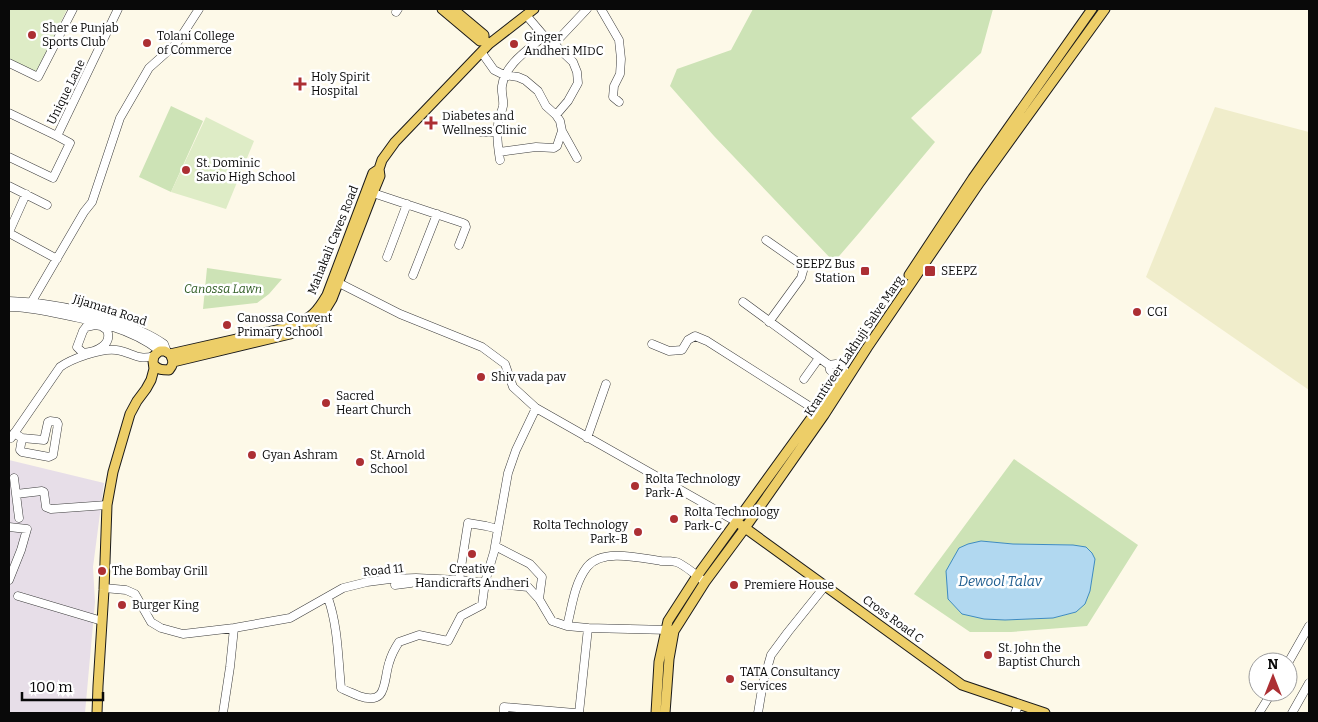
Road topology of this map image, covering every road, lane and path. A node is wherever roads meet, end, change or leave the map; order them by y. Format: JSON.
{"nodes":[{"id":1,"x":73,"y":9,"type":"edge"},
{"id":2,"x":118,"y":9,"type":"edge"},
{"id":3,"x":199,"y":9,"type":"edge"},
{"id":4,"x":442,"y":9,"type":"edge"},
{"id":5,"x":452,"y":9,"type":"edge"},
{"id":6,"x":534,"y":9,"type":"edge"},
{"id":7,"x":587,"y":9,"type":"edge"},
{"id":8,"x":601,"y":9,"type":"edge"},
{"id":9,"x":1092,"y":9,"type":"edge"},
{"id":10,"x":1105,"y":9,"type":"edge"},
{"id":11,"x":526,"y":15,"type":"junction"},
{"id":12,"x":544,"y":36,"type":"junction"},
{"id":13,"x":486,"y":42,"type":"junction"},
{"id":14,"x":554,"y":44,"type":"junction"},
{"id":15,"x":482,"y":52,"type":"junction"},
{"id":16,"x":9,"y":63,"type":"edge"},
{"id":17,"x":504,"y":75,"type":"junction"},
{"id":18,"x":618,"y":102,"type":"dead end"},
{"id":19,"x":9,"y":113,"type":"edge"},
{"id":20,"x":556,"y":115,"type":"junction"},
{"id":21,"x":562,"y":131,"type":"junction"},
{"id":22,"x":481,"y":132,"type":"dead end"},
{"id":23,"x":498,"y":132,"type":"junction"},
{"id":24,"x":57,"y":136,"type":"junction"},
{"id":25,"x":9,"y":157,"type":"edge"},
{"id":26,"x":576,"y":158,"type":"dead end"},
{"id":27,"x":977,"y":180,"type":"junction"},
{"id":28,"x":9,"y":186,"type":"edge"},
{"id":29,"x":370,"y":192,"type":"junction"},
{"id":30,"x":26,"y":194,"type":"junction"},
{"id":31,"x":407,"y":204,"type":"junction"},
{"id":32,"x":47,"y":205,"type":"dead end"},
{"id":33,"x":437,"y":214,"type":"junction"},
{"id":34,"x":9,"y":232,"type":"edge"},
{"id":35,"x":766,"y":240,"type":"dead end"},
{"id":36,"x":459,"y":245,"type":"dead end"},
{"id":37,"x":387,"y":257,"type":"dead end"},
{"id":38,"x":57,"y":259,"type":"junction"},
{"id":39,"x":414,"y":275,"type":"dead end"},
{"id":40,"x":339,"y":283,"type":"junction"},
{"id":41,"x":9,"y":301,"type":"edge"},
{"id":42,"x":743,"y":302,"type":"dead end"},
{"id":43,"x":29,"y":305,"type":"junction"},
{"id":44,"x":9,"y":307,"type":"edge"},
{"id":45,"x":769,"y":322,"type":"junction"},
{"id":46,"x":101,"y":325,"type":"junction"},
{"id":47,"x":652,"y":344,"type":"dead end"},
{"id":48,"x":103,"y":349,"type":"junction"},
{"id":49,"x":820,"y":358,"type":"junction"},
{"id":50,"x":164,"y":360,"type":"junction"},
{"id":51,"x":843,"y":375,"type":"junction"},
{"id":52,"x":804,"y":379,"type":"dead end"},
{"id":53,"x":606,"y":384,"type":"dead end"},
{"id":54,"x":536,"y":408,"type":"junction"},
{"id":55,"x":817,"y":411,"type":"junction"},
{"id":56,"x":22,"y":438,"type":"junction"},
{"id":57,"x":587,"y":438,"type":"junction"},
{"id":58,"x":14,"y":478,"type":"dead end"},
{"id":59,"x":16,"y":494,"type":"junction"},
{"id":60,"x":107,"y":504,"type":"junction"},
{"id":61,"x":19,"y":518,"type":"dead end"},
{"id":62,"x":737,"y":522,"type":"junction"},
{"id":63,"x":9,"y":527,"type":"edge"},
{"id":64,"x":745,"y":528,"type":"junction"},
{"id":65,"x":498,"y":530,"type":"junction"},
{"id":66,"x":495,"y":546,"type":"junction"},
{"id":67,"x":701,"y":579,"type":"junction"},
{"id":68,"x":9,"y":580,"type":"edge"},
{"id":69,"x":459,"y":580,"type":"junction"},
{"id":70,"x":485,"y":584,"type":"junction"},
{"id":71,"x":395,"y":585,"type":"dead end"},
{"id":72,"x":826,"y":586,"type":"junction"},
{"id":73,"x":104,"y":588,"type":"junction"},
{"id":74,"x":18,"y":596,"type":"dead end"},
{"id":75,"x":328,"y":598,"type":"junction"},
{"id":76,"x":539,"y":599,"type":"junction"},
{"id":77,"x":339,"y":606,"type":"dead end"},
{"id":78,"x":102,"y":621,"type":"junction"},
{"id":79,"x":567,"y":626,"type":"junction"},
{"id":80,"x":1309,"y":626,"type":"edge"},
{"id":81,"x":234,"y":628,"type":"junction"},
{"id":82,"x":588,"y":628,"type":"junction"},
{"id":83,"x":670,"y":630,"type":"junction"},
{"id":84,"x":1294,"y":652,"type":"edge"},
{"id":85,"x":340,"y":661,"type":"junction"},
{"id":86,"x":1309,"y":683,"type":"edge"},
{"id":87,"x":1266,"y":702,"type":"edge"},
{"id":88,"x":1017,"y":709,"type":"edge"},
{"id":89,"x":98,"y":711,"type":"edge"},
{"id":90,"x":223,"y":713,"type":"edge"},
{"id":91,"x":504,"y":713,"type":"edge"},
{"id":92,"x":577,"y":713,"type":"edge"},
{"id":93,"x":656,"y":713,"type":"edge"},
{"id":94,"x":665,"y":713,"type":"edge"},
{"id":95,"x":758,"y":713,"type":"edge"},
{"id":96,"x":1045,"y":713,"type":"edge"},
{"id":97,"x":1260,"y":713,"type":"edge"},
{"id":98,"x":1292,"y":713,"type":"edge"}],
"edges":[{"from":1,"to":16,"type":"street"},
{"from":2,"to":24,"type":"street","name":"Unique Lane"},
{"from":3,"to":38,"type":"street"},
{"from":4,"to":13,"type":"main road"},
{"from":5,"to":13,"type":"main road"},
{"from":6,"to":11,"type":"main road","name":"Mahakali Caves Road"},
{"from":7,"to":14,"type":"street"},
{"from":8,"to":18,"type":"street"},
{"from":9,"to":27,"type":"main road","name":"Krantiveer Lakhuji Salve Marg"},
{"from":10,"to":27,"type":"main road","name":"Krantiveer Lakhuji Salve Marg"},
{"from":11,"to":12,"type":"street"},
{"from":11,"to":13,"type":"main road","name":"Mahakali Caves Road"},
{"from":12,"to":14,"type":"street"},
{"from":12,"to":17,"type":"street"},
{"from":13,"to":15,"type":"main road","name":"Mahakali Caves Road"},
{"from":14,"to":20,"type":"street"},
{"from":15,"to":17,"type":"street"},
{"from":15,"to":29,"type":"main road","name":"Mahakali Caves Road"},
{"from":17,"to":20,"type":"street"},
{"from":17,"to":23,"type":"street"},
{"from":19,"to":24,"type":"street","name":"Unique Lane"},
{"from":20,"to":21,"type":"street"},
{"from":21,"to":23,"type":"street"},
{"from":21,"to":26,"type":"street"},
{"from":22,"to":23,"type":"street"},
{"from":24,"to":25,"type":"street"},
{"from":27,"to":51,"type":"main road","name":"Krantiveer Lakhuji Salve Marg"},
{"from":27,"to":64,"type":"main road","name":"Krantiveer Lakhuji Salve Marg"},
{"from":28,"to":30,"type":"street"},
{"from":29,"to":31,"type":"street"},
{"from":29,"to":40,"type":"main road","name":"Mahakali Caves Road"},
{"from":29,"to":50,"type":"main road","name":"Mahakali Caves Road"},
{"from":30,"to":32,"type":"street"},
{"from":30,"to":34,"type":"street"},
{"from":31,"to":33,"type":"street"},
{"from":31,"to":37,"type":"street"},
{"from":33,"to":36,"type":"street"},
{"from":33,"to":39,"type":"street"},
{"from":34,"to":38,"type":"street"},
{"from":35,"to":45,"type":"street"},
{"from":38,"to":43,"type":"street"},
{"from":40,"to":50,"type":"main road","name":"Mahakali Caves Road"},
{"from":40,"to":54,"type":"street"},
{"from":41,"to":43,"type":"street","name":"Jijamata Road"},
{"from":42,"to":45,"type":"street"},
{"from":43,"to":44,"type":"street","name":"Jijamata Road"},
{"from":43,"to":46,"type":"street","name":"Jijamata Road"},
{"from":43,"to":50,"type":"street","name":"Jijamata Road"},
{"from":45,"to":49,"type":"street"},
{"from":46,"to":48,"type":"street"},
{"from":46,"to":48,"type":"street"},
{"from":46,"to":50,"type":"street","name":"Jijamata Road"},
{"from":47,"to":55,"type":"street"},
{"from":48,"to":50,"type":"street"},
{"from":48,"to":56,"type":"street"},
{"from":49,"to":51,"type":"street"},
{"from":49,"to":52,"type":"street"},
{"from":50,"to":60,"type":"main road"},
{"from":51,"to":55,"type":"main road","name":"Krantiveer Lakhuji Salve Marg"},
{"from":53,"to":57,"type":"street"},
{"from":54,"to":57,"type":"street"},
{"from":54,"to":65,"type":"street"},
{"from":55,"to":62,"type":"main road","name":"Krantiveer Lakhuji Salve Marg"},
{"from":56,"to":56,"type":"street"},
{"from":57,"to":62,"type":"street"},
{"from":58,"to":59,"type":"street"},
{"from":59,"to":60,"type":"street"},
{"from":59,"to":61,"type":"street"},
{"from":60,"to":73,"type":"main road"},
{"from":62,"to":64,"type":"main road","name":"Cross Road C"},
{"from":62,"to":67,"type":"main road","name":"Krantiveer Lakhuji Salve Marg"},
{"from":63,"to":68,"type":"street"},
{"from":64,"to":67,"type":"main road","name":"Krantiveer Lakhuji Salve Marg"},
{"from":64,"to":72,"type":"main road","name":"Cross Road C"},
{"from":65,"to":66,"type":"street"},
{"from":65,"to":69,"type":"street"},
{"from":66,"to":70,"type":"street"},
{"from":66,"to":76,"type":"street"},
{"from":67,"to":79,"type":"street"},
{"from":67,"to":83,"type":"main road","name":"Krantiveer Lakhuji Salve Marg"},
{"from":69,"to":70,"type":"street","name":"Road 11"},
{"from":69,"to":75,"type":"street","name":"Road 11"},
{"from":70,"to":71,"type":"street"},
{"from":70,"to":76,"type":"street","name":"Road 11"},
{"from":70,"to":85,"type":"street"},
{"from":72,"to":88,"type":"main road","name":"Cross Road C"},
{"from":72,"to":95,"type":"street"},
{"from":73,"to":78,"type":"main road"},
{"from":73,"to":81,"type":"street","name":"Road 11"},
{"from":74,"to":78,"type":"street"},
{"from":75,"to":81,"type":"street","name":"Road 11"},
{"from":75,"to":85,"type":"street"},
{"from":76,"to":79,"type":"street","name":"Road 11"},
{"from":77,"to":85,"type":"street"},
{"from":78,"to":89,"type":"main road"},
{"from":79,"to":82,"type":"street","name":"Road 11"},
{"from":80,"to":84,"type":"street"},
{"from":81,"to":90,"type":"street"},
{"from":82,"to":83,"type":"street","name":"Road 11"},
{"from":82,"to":92,"type":"street"},
{"from":83,"to":93,"type":"main road","name":"Krantiveer Lakhuji Salve Marg"},
{"from":83,"to":94,"type":"main road","name":"Krantiveer Lakhuji Salve Marg"},
{"from":86,"to":98,"type":"street"},
{"from":87,"to":97,"type":"street"},
{"from":88,"to":96,"type":"main road","name":"Cross Road C"},
{"from":91,"to":92,"type":"street"}]}
